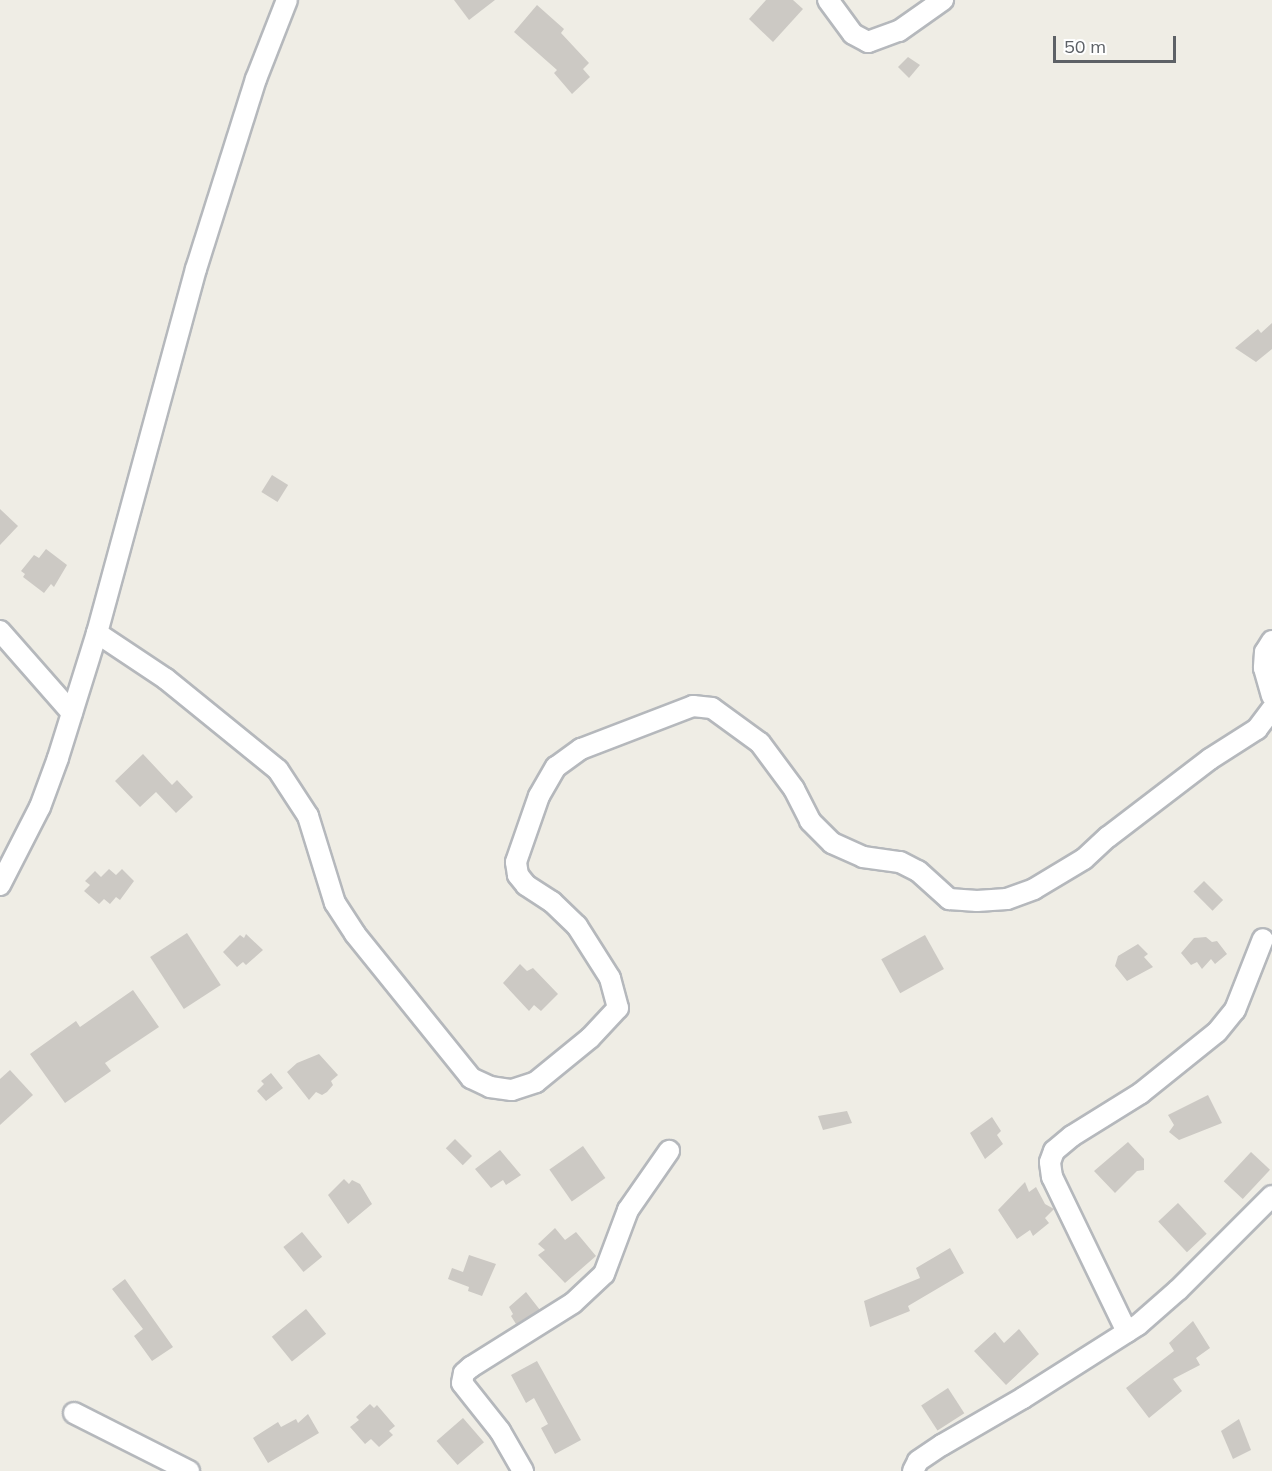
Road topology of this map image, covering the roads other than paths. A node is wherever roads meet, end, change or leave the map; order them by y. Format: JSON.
{"nodes":[{"id":1,"x":287,"y":0,"type":"edge"},
{"id":2,"x":828,"y":0,"type":"edge"},
{"id":3,"x":943,"y":0,"type":"edge"},
{"id":4,"x":0,"y":631,"type":"edge"},
{"id":5,"x":97,"y":633,"type":"junction"},
{"id":6,"x":1272,"y":641,"type":"edge"},
{"id":7,"x":1272,"y":696,"type":"edge"},
{"id":8,"x":1272,"y":709,"type":"edge"},
{"id":9,"x":72,"y":713,"type":"junction"},
{"id":10,"x":0,"y":885,"type":"edge"},
{"id":11,"x":1263,"y":939,"type":"dead end"},
{"id":12,"x":669,"y":1151,"type":"dead end"},
{"id":13,"x":1272,"y":1196,"type":"edge"},
{"id":14,"x":1127,"y":1332,"type":"junction"},
{"id":15,"x":74,"y":1413,"type":"dead end"},
{"id":16,"x":189,"y":1471,"type":"edge"},
{"id":17,"x":523,"y":1471,"type":"edge"},
{"id":18,"x":913,"y":1471,"type":"edge"}],
"edges":[{"from":1,"to":5,"type":"street"},
{"from":2,"to":3,"type":"street"},
{"from":4,"to":9,"type":"street"},
{"from":5,"to":8,"type":"street"},
{"from":5,"to":9,"type":"street"},
{"from":6,"to":7,"type":"street"},
{"from":9,"to":10,"type":"street"},
{"from":11,"to":14,"type":"street"},
{"from":12,"to":17,"type":"street"},
{"from":13,"to":14,"type":"street"},
{"from":14,"to":18,"type":"street"},
{"from":15,"to":16,"type":"street"}]}
